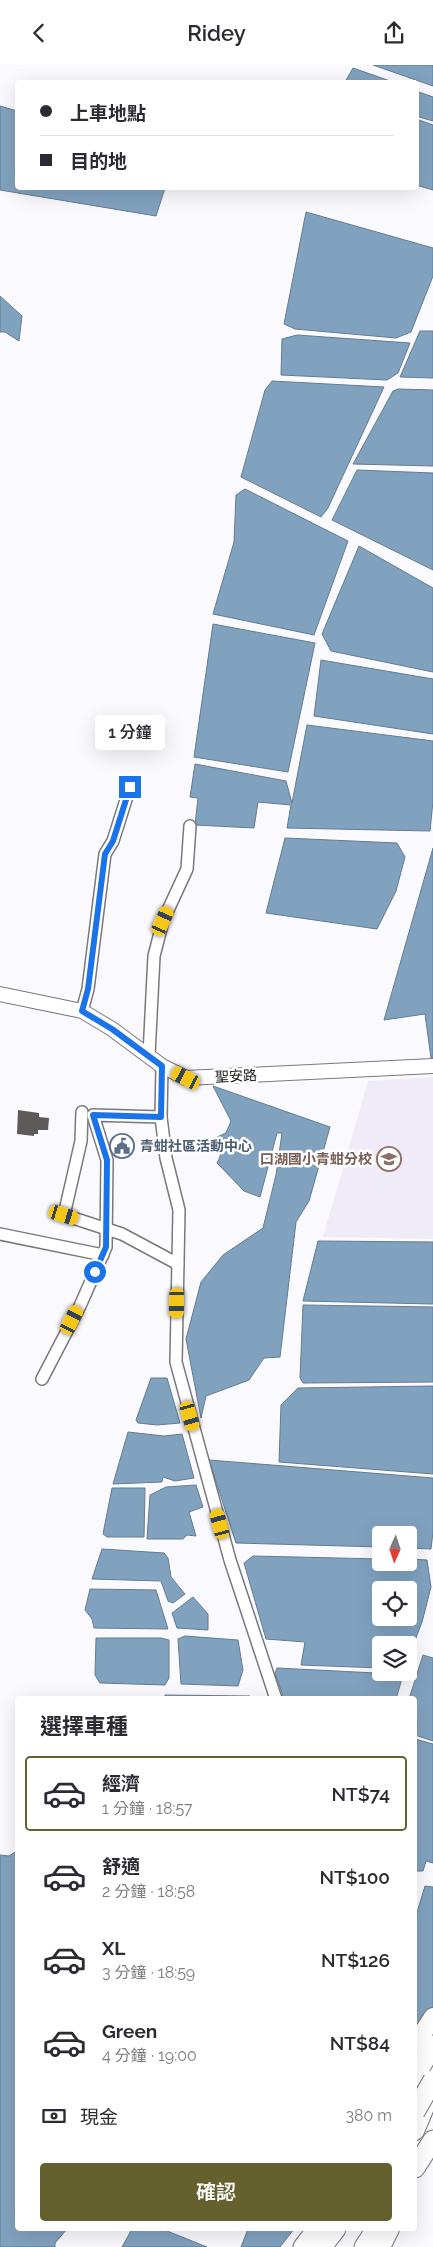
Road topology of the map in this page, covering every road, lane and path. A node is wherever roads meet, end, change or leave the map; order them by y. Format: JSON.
{"nodes":[{"id":1,"x":130,"y":787,"type":"dead end"},
{"id":2,"x":190,"y":826,"type":"dead end"},
{"id":3,"x":0,"y":994,"type":"edge"},
{"id":4,"x":82,"y":1011,"type":"junction"},
{"id":5,"x":148,"y":1055,"type":"junction"},
{"id":6,"x":162,"y":1066,"type":"junction"},
{"id":7,"x":433,"y":1066,"type":"edge"},
{"id":8,"x":82,"y":1113,"type":"dead end"},
{"id":9,"x":161,"y":1117,"type":"junction"},
{"id":10,"x":107,"y":1228,"type":"junction"},
{"id":11,"x":0,"y":1234,"type":"edge"},
{"id":12,"x":103,"y":1255,"type":"junction"},
{"id":13,"x":178,"y":1265,"type":"junction"},
{"id":14,"x":42,"y":1379,"type":"dead end"},
{"id":15,"x":275,"y":1696,"type":"edge"},
{"id":16,"x":433,"y":2017,"type":"edge"},
{"id":17,"x":417,"y":2042,"type":"edge"},
{"id":18,"x":433,"y":2045,"type":"edge"},
{"id":19,"x":417,"y":2073,"type":"edge"},
{"id":20,"x":433,"y":2080,"type":"edge"},
{"id":21,"x":433,"y":2085,"type":"edge"},
{"id":22,"x":422,"y":2106,"type":"edge"},
{"id":23,"x":417,"y":2124,"type":"edge"},
{"id":24,"x":433,"y":2140,"type":"edge"},
{"id":25,"x":433,"y":2144,"type":"edge"},
{"id":26,"x":417,"y":2165,"type":"edge"},
{"id":27,"x":417,"y":2175,"type":"edge"},
{"id":28,"x":307,"y":2231,"type":"edge"},
{"id":29,"x":316,"y":2231,"type":"edge"},
{"id":30,"x":334,"y":2231,"type":"edge"},
{"id":31,"x":369,"y":2231,"type":"edge"},
{"id":32,"x":375,"y":2231,"type":"edge"},
{"id":33,"x":389,"y":2231,"type":"edge"},
{"id":34,"x":295,"y":2247,"type":"edge"},
{"id":35,"x":304,"y":2247,"type":"edge"},
{"id":36,"x":322,"y":2247,"type":"edge"},
{"id":37,"x":363,"y":2247,"type":"edge"},
{"id":38,"x":381,"y":2247,"type":"edge"}],
"edges":[{"from":1,"to":4,"type":"street"},
{"from":2,"to":5,"type":"street"},
{"from":3,"to":4,"type":"street","name":"聖安路"},
{"from":4,"to":5,"type":"street","name":"聖安路"},
{"from":5,"to":6,"type":"street","name":"聖安路"},
{"from":6,"to":7,"type":"street","name":"聖安路"},
{"from":6,"to":9,"type":"street"},
{"from":8,"to":10,"type":"street"},
{"from":9,"to":10,"type":"street"},
{"from":9,"to":13,"type":"street"},
{"from":10,"to":12,"type":"street"},
{"from":10,"to":13,"type":"street"},
{"from":11,"to":12,"type":"street"},
{"from":12,"to":14,"type":"street"},
{"from":13,"to":15,"type":"street"},
{"from":16,"to":17,"type":"main road"},
{"from":18,"to":19,"type":"highway"},
{"from":20,"to":22,"type":"highway","bridge":true},
{"from":21,"to":22,"type":"main road"},
{"from":22,"to":23,"type":"main road"},
{"from":24,"to":26,"type":"highway"},
{"from":25,"to":27,"type":"main road"},
{"from":28,"to":34,"type":"highway"},
{"from":29,"to":35,"type":"highway"},
{"from":30,"to":36,"type":"highway"},
{"from":31,"to":37,"type":"main road"},
{"from":32,"to":37,"type":"highway"},
{"from":33,"to":38,"type":"main road"}]}
